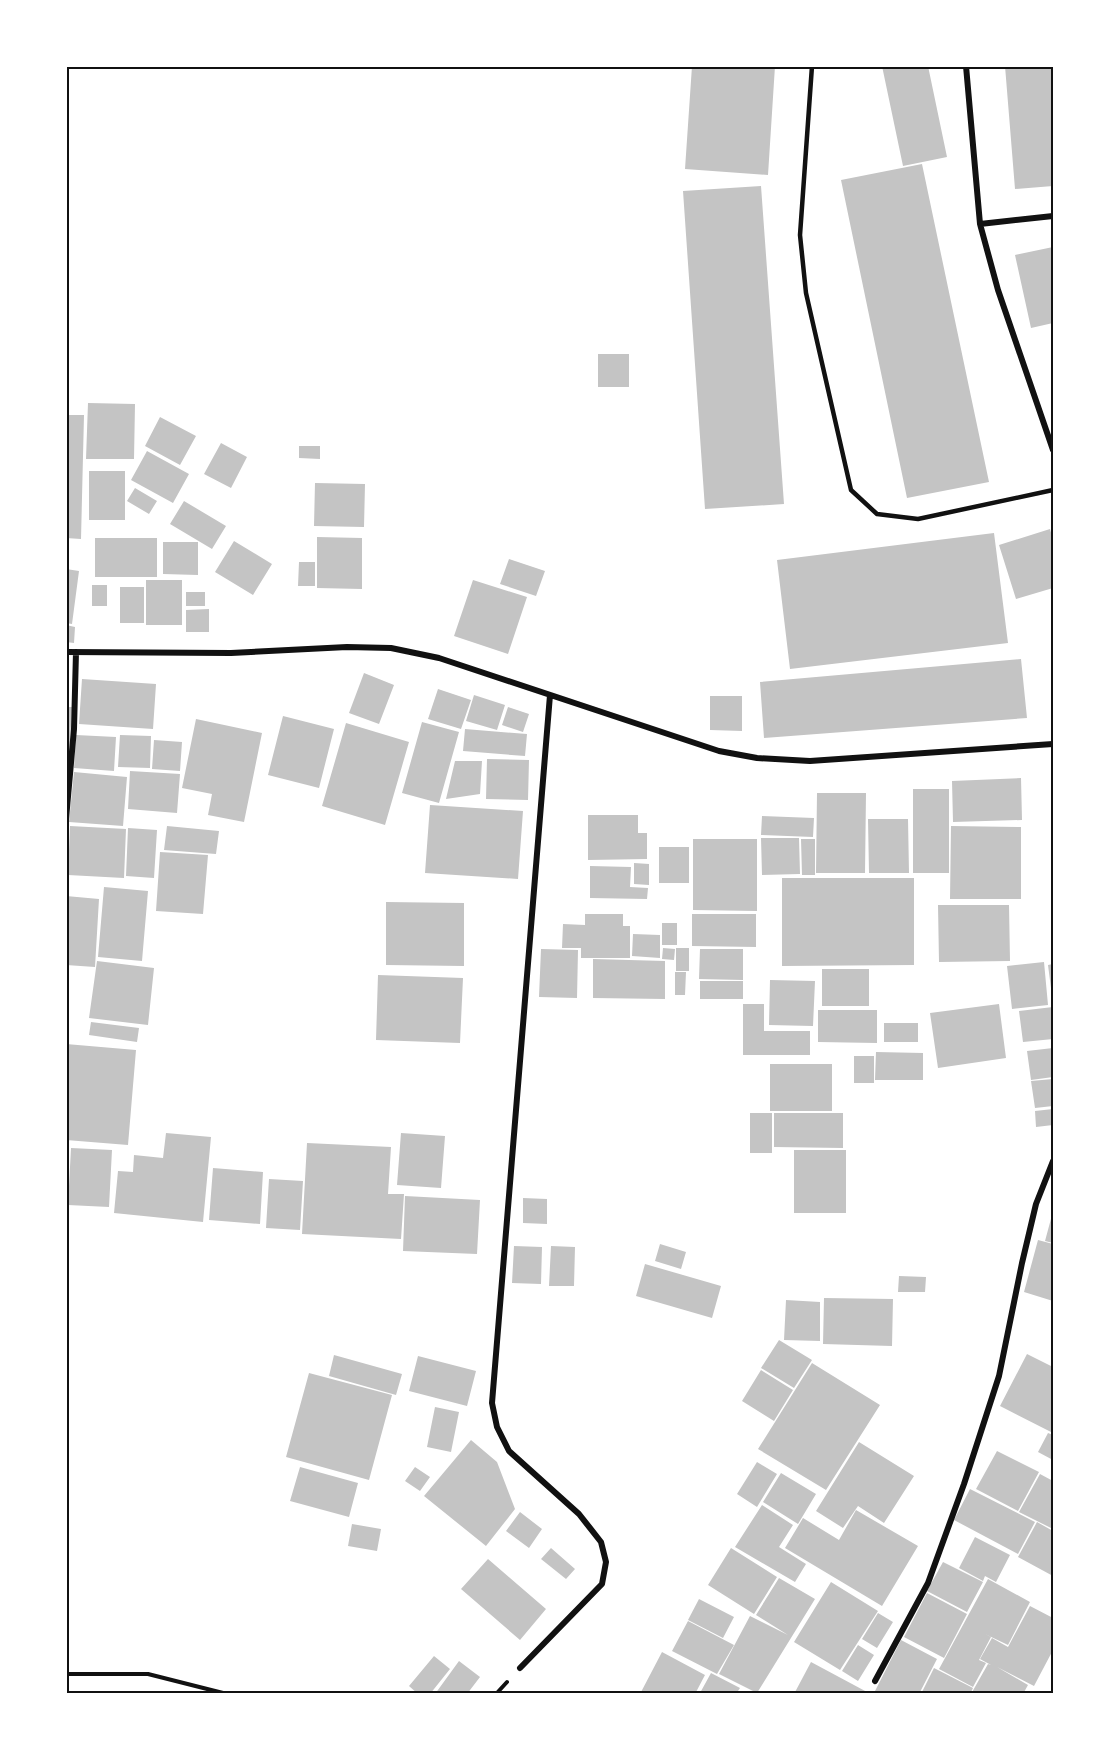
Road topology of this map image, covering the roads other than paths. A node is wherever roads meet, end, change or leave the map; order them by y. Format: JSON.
{"nodes":[{"id":1,"x":812,"y":66,"type":"edge"},
{"id":2,"x":966,"y":66,"type":"edge"},
{"id":3,"x":1053,"y":216,"type":"edge"},
{"id":4,"x":980,"y":224,"type":"junction"},
{"id":5,"x":1053,"y":450,"type":"edge"},
{"id":6,"x":1053,"y":490,"type":"edge"},
{"id":7,"x":66,"y":652,"type":"edge"},
{"id":8,"x":76,"y":652,"type":"junction"},
{"id":9,"x":550,"y":695,"type":"junction"},
{"id":10,"x":1053,"y":744,"type":"edge"},
{"id":11,"x":66,"y":819,"type":"edge"},
{"id":12,"x":1053,"y":1161,"type":"edge"},
{"id":13,"x":520,"y":1668,"type":"dead end"},
{"id":14,"x":875,"y":1681,"type":"dead end"}],
"edges":[{"from":1,"to":6,"type":"lane"},
{"from":2,"to":4,"type":"street"},
{"from":3,"to":4,"type":"street"},
{"from":4,"to":5,"type":"street"},
{"from":7,"to":8,"type":"street"},
{"from":8,"to":9,"type":"street"},
{"from":8,"to":11,"type":"street"},
{"from":9,"to":10,"type":"street"},
{"from":9,"to":13,"type":"street"},
{"from":12,"to":14,"type":"street"}]}
